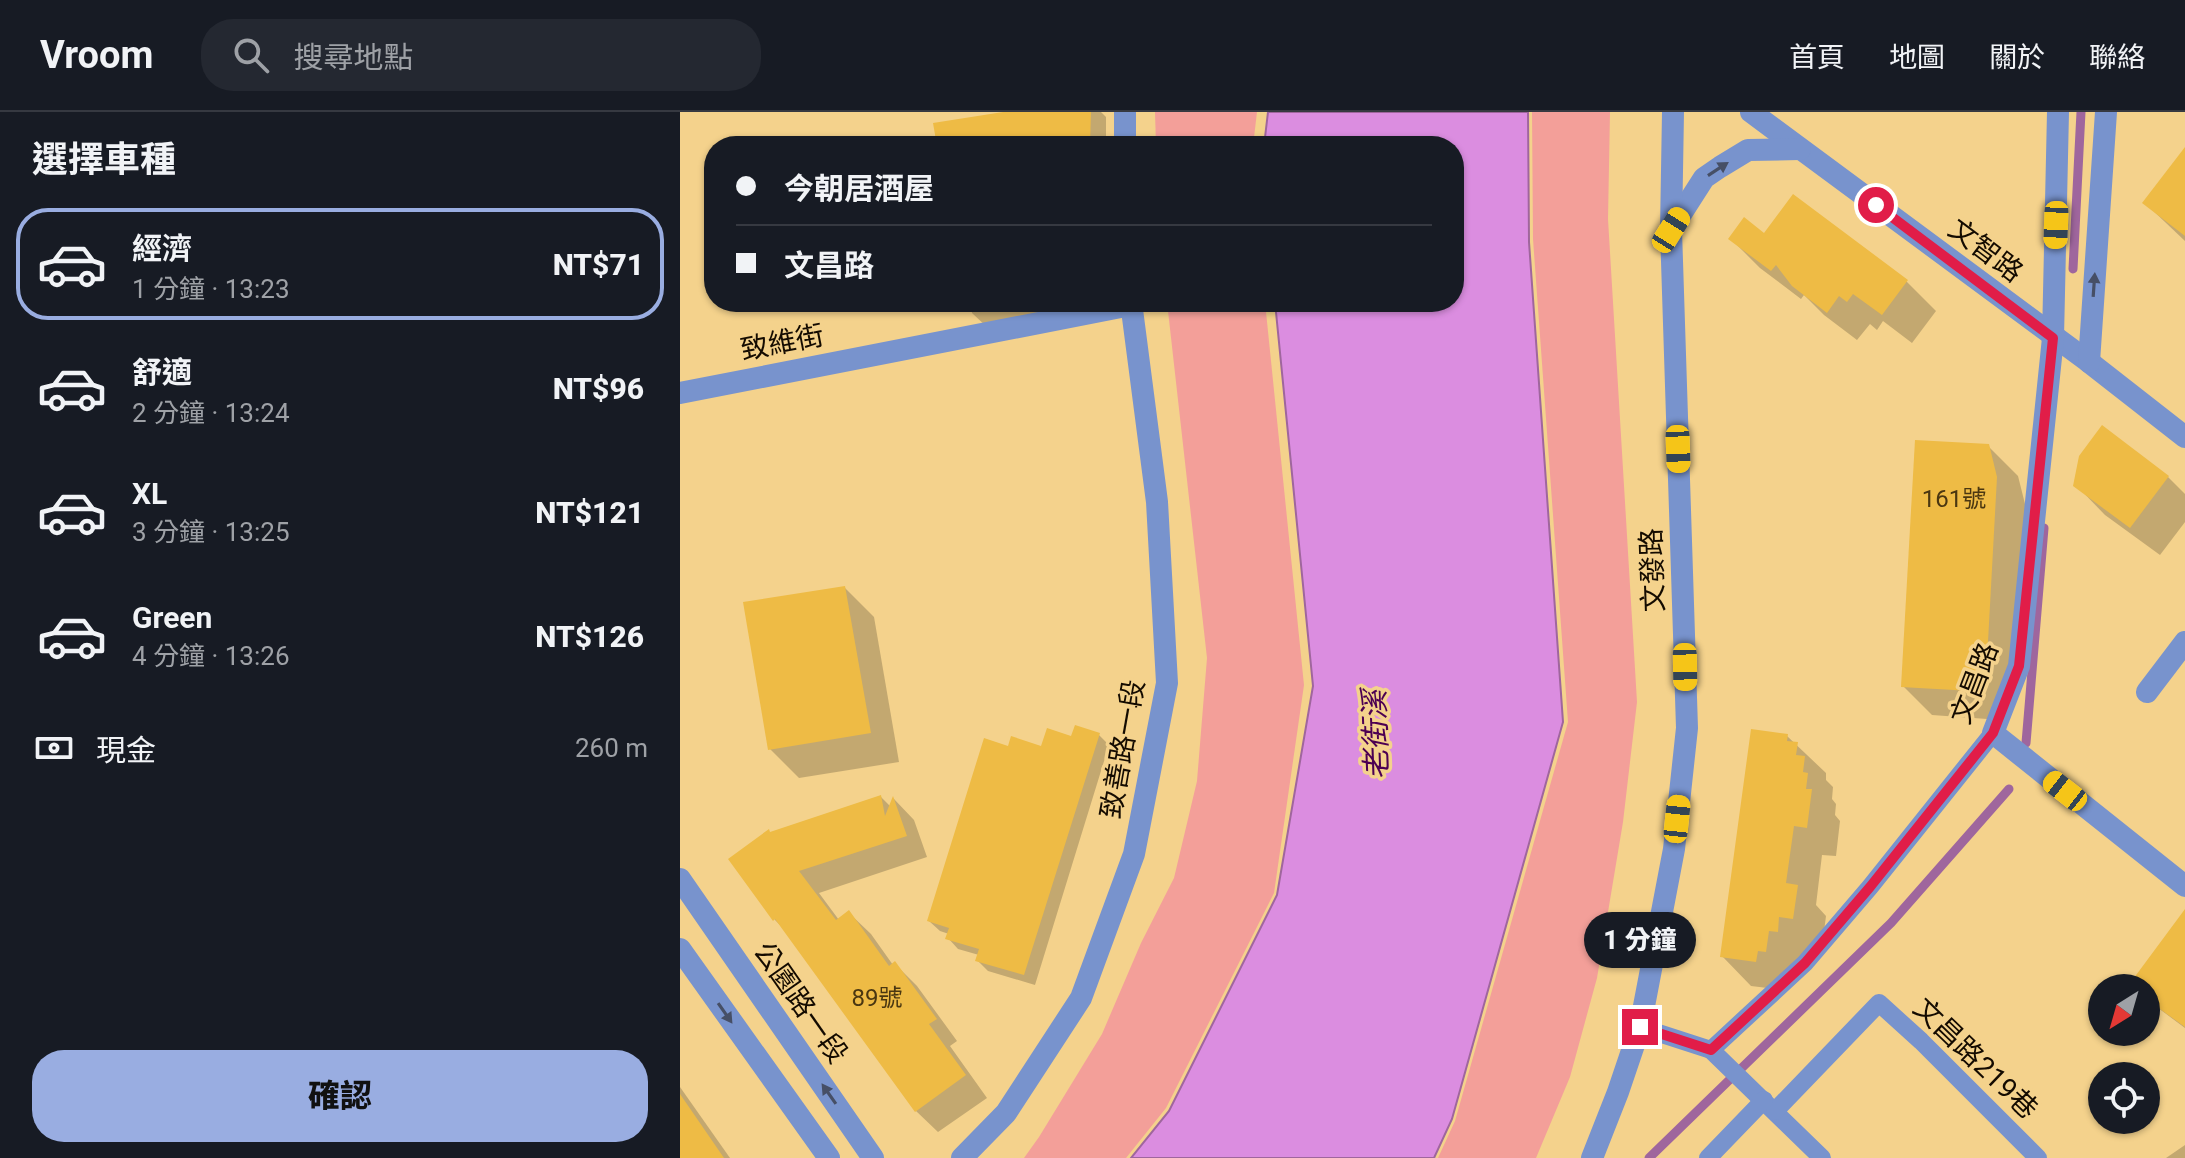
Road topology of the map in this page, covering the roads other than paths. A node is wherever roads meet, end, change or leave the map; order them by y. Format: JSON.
{"nodes":[{"id":1,"x":1125,"y":112,"type":"edge"},
{"id":2,"x":1673,"y":112,"type":"edge"},
{"id":3,"x":1751,"y":112,"type":"edge"},
{"id":4,"x":2058,"y":112,"type":"edge"},
{"id":5,"x":2106,"y":112,"type":"edge"},
{"id":6,"x":1125,"y":136,"type":"edge"},
{"id":7,"x":1800,"y":149,"type":"junction"},
{"id":8,"x":1671,"y":230,"type":"junction"},
{"id":9,"x":1086,"y":312,"type":"edge"},
{"id":10,"x":1132,"y":312,"type":"edge"},
{"id":11,"x":2053,"y":338,"type":"junction"},
{"id":12,"x":2089,"y":362,"type":"junction"},
{"id":13,"x":680,"y":393,"type":"edge"},
{"id":14,"x":2185,"y":437,"type":"edge"},
{"id":15,"x":2185,"y":642,"type":"edge"},
{"id":16,"x":2147,"y":692,"type":"dead end"},
{"id":17,"x":1993,"y":733,"type":"junction"},
{"id":18,"x":680,"y":879,"type":"edge"},
{"id":19,"x":2185,"y":886,"type":"edge"},
{"id":20,"x":680,"y":949,"type":"edge"},
{"id":21,"x":1640,"y":1027,"type":"junction"},
{"id":22,"x":1711,"y":1050,"type":"junction"},
{"id":23,"x":1769,"y":1106,"type":"junction"},
{"id":24,"x":829,"y":1158,"type":"edge"},
{"id":25,"x":873,"y":1158,"type":"edge"},
{"id":26,"x":962,"y":1158,"type":"edge"},
{"id":27,"x":1592,"y":1158,"type":"edge"},
{"id":28,"x":1708,"y":1158,"type":"edge"},
{"id":29,"x":1822,"y":1158,"type":"edge"},
{"id":30,"x":2038,"y":1158,"type":"edge"}],
"edges":[{"from":1,"to":6,"type":"street"},
{"from":2,"to":8,"type":"street","name":"文發路"},
{"from":3,"to":7,"type":"street","name":"文智路"},
{"from":4,"to":11,"type":"street","name":"文昌路"},
{"from":12,"to":5,"type":"street","one_way":true},
{"from":8,"to":7,"type":"street","one_way":true},
{"from":7,"to":11,"type":"street","name":"文智路"},
{"from":8,"to":21,"type":"street","name":"文發路"},
{"from":9,"to":13,"type":"street","name":"致維街"},
{"from":10,"to":26,"type":"street","name":"致善路一段"},
{"from":11,"to":12,"type":"street","name":"文智路"},
{"from":11,"to":17,"type":"street","name":"文昌路"},
{"from":12,"to":14,"type":"street","name":"文智路"},
{"from":15,"to":16,"type":"street"},
{"from":17,"to":19,"type":"street"},
{"from":17,"to":22,"type":"lane","name":"文昌路"},
{"from":25,"to":18,"type":"street","name":"公園路一段","one_way":true},
{"from":20,"to":24,"type":"street","one_way":true},
{"from":21,"to":22,"type":"lane"},
{"from":21,"to":27,"type":"street","name":"文發路"},
{"from":22,"to":23,"type":"lane"},
{"from":23,"to":28,"type":"lane"},
{"from":23,"to":29,"type":"lane"},
{"from":23,"to":30,"type":"lane","name":"文昌路219巷"}]}
